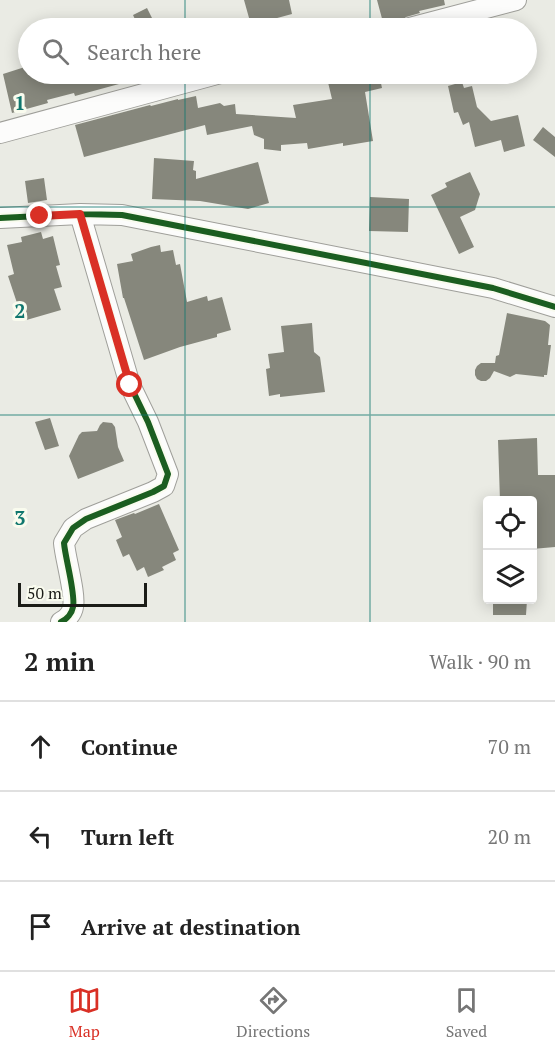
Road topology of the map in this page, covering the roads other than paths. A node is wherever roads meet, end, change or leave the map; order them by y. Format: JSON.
{"nodes":[{"id":1,"x":516,"y":0,"type":"edge"},
{"id":2,"x":448,"y":18,"type":"edge"},
{"id":3,"x":180,"y":84,"type":"edge"},
{"id":4,"x":0,"y":133,"type":"edge"},
{"id":5,"x":80,"y":214,"type":"junction"},
{"id":6,"x":0,"y":218,"type":"edge"},
{"id":7,"x":555,"y":307,"type":"edge"},
{"id":8,"x":61,"y":622,"type":"edge"}],
"edges":[{"from":1,"to":2,"type":"street"},
{"from":3,"to":4,"type":"street"},
{"from":5,"to":6,"type":"street"},
{"from":5,"to":7,"type":"street"},
{"from":5,"to":8,"type":"street"}]}
